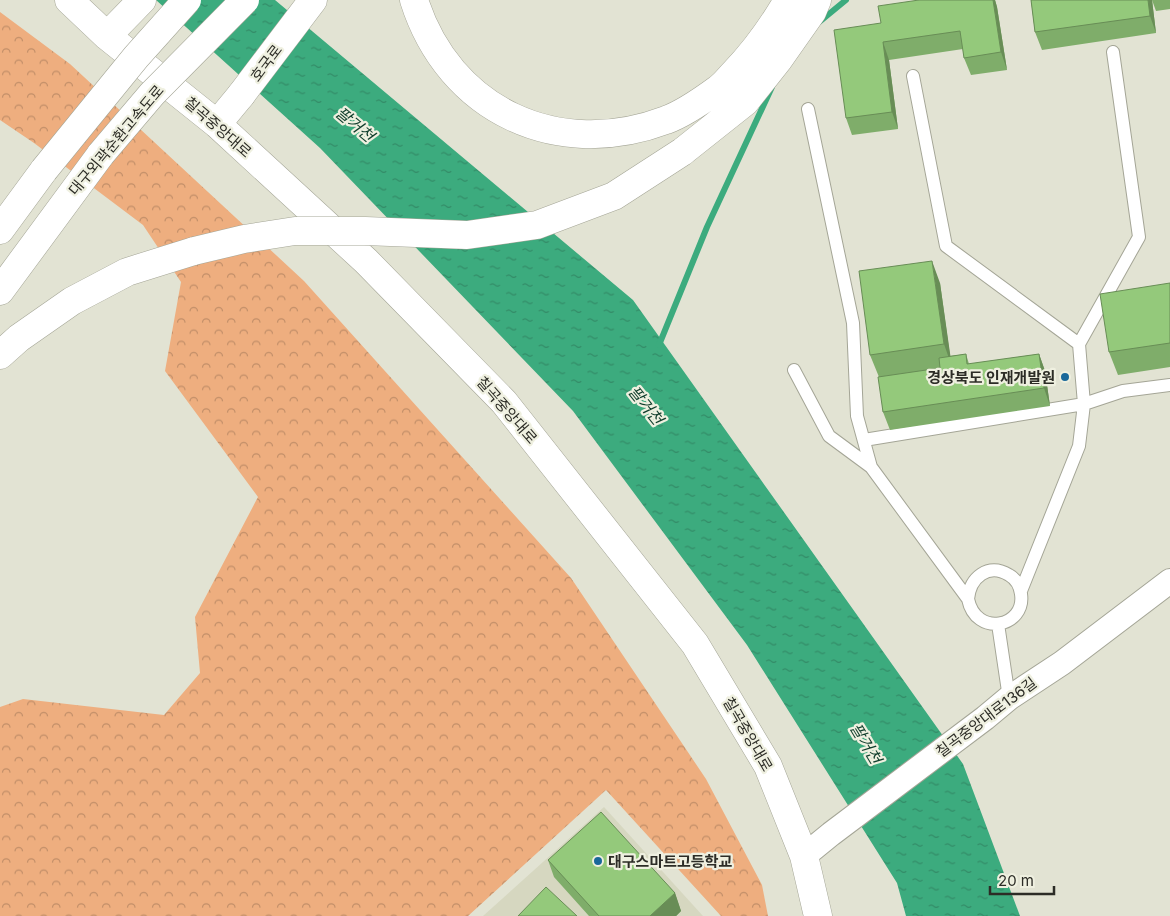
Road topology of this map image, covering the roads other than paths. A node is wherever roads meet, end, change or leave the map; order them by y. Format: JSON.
{"nodes":[{"id":1,"x":69,"y":0,"type":"edge"},
{"id":2,"x":187,"y":0,"type":"edge"},
{"id":3,"x":245,"y":0,"type":"edge"},
{"id":4,"x":313,"y":0,"type":"edge"},
{"id":5,"x":414,"y":0,"type":"edge"},
{"id":6,"x":788,"y":0,"type":"edge"},
{"id":7,"x":817,"y":0,"type":"edge"},
{"id":8,"x":135,"y":7,"type":"edge"},
{"id":9,"x":107,"y":36,"type":"junction"},
{"id":10,"x":1113,"y":52,"type":"dead end"},
{"id":11,"x":914,"y":76,"type":"dead end"},
{"id":12,"x":808,"y":109,"type":"dead end"},
{"id":13,"x":217,"y":124,"type":"junction"},
{"id":14,"x":0,"y":230,"type":"edge"},
{"id":15,"x":0,"y":291,"type":"edge"},
{"id":16,"x":1079,"y":344,"type":"junction"},
{"id":17,"x":0,"y":355,"type":"edge"},
{"id":18,"x":794,"y":370,"type":"dead end"},
{"id":19,"x":1170,"y":385,"type":"edge"},
{"id":20,"x":1084,"y":404,"type":"junction"},
{"id":21,"x":864,"y":440,"type":"junction"},
{"id":22,"x":871,"y":467,"type":"junction"},
{"id":23,"x":1170,"y":581,"type":"edge"},
{"id":24,"x":1021,"y":591,"type":"junction"},
{"id":25,"x":968,"y":599,"type":"junction"},
{"id":26,"x":998,"y":624,"type":"junction"},
{"id":27,"x":1010,"y":698,"type":"junction"},
{"id":28,"x":804,"y":856,"type":"junction"},
{"id":29,"x":818,"y":916,"type":"edge"}],
"edges":[{"from":1,"to":9,"type":"main road","name":"칠곡중앙대로"},
{"from":2,"to":14,"type":"main road","bridge":true},
{"from":3,"to":15,"type":"main road","name":"대구외곽순환고속도로","bridge":true},
{"from":4,"to":13,"type":"main road","name":"호국로"},
{"from":5,"to":6,"type":"main road"},
{"from":7,"to":17,"type":"main road","bridge":true},
{"from":8,"to":9,"type":"main road"},
{"from":9,"to":13,"type":"main road","name":"칠곡중앙대로"},
{"from":10,"to":16,"type":"lane"},
{"from":11,"to":16,"type":"lane"},
{"from":12,"to":21,"type":"lane"},
{"from":13,"to":28,"type":"main road","name":"칠곡중앙대로"},
{"from":16,"to":20,"type":"lane"},
{"from":18,"to":22,"type":"lane"},
{"from":19,"to":20,"type":"lane"},
{"from":20,"to":21,"type":"lane"},
{"from":20,"to":24,"type":"lane"},
{"from":21,"to":22,"type":"lane"},
{"from":22,"to":25,"type":"lane"},
{"from":23,"to":27,"type":"street","name":"칠곡중앙대로136길"},
{"from":24,"to":25,"type":"lane"},
{"from":24,"to":26,"type":"lane"},
{"from":25,"to":26,"type":"lane"},
{"from":26,"to":27,"type":"lane"},
{"from":27,"to":28,"type":"street","name":"칠곡중앙대로136길"},
{"from":28,"to":29,"type":"main road","name":"칠곡중앙대로"}]}
